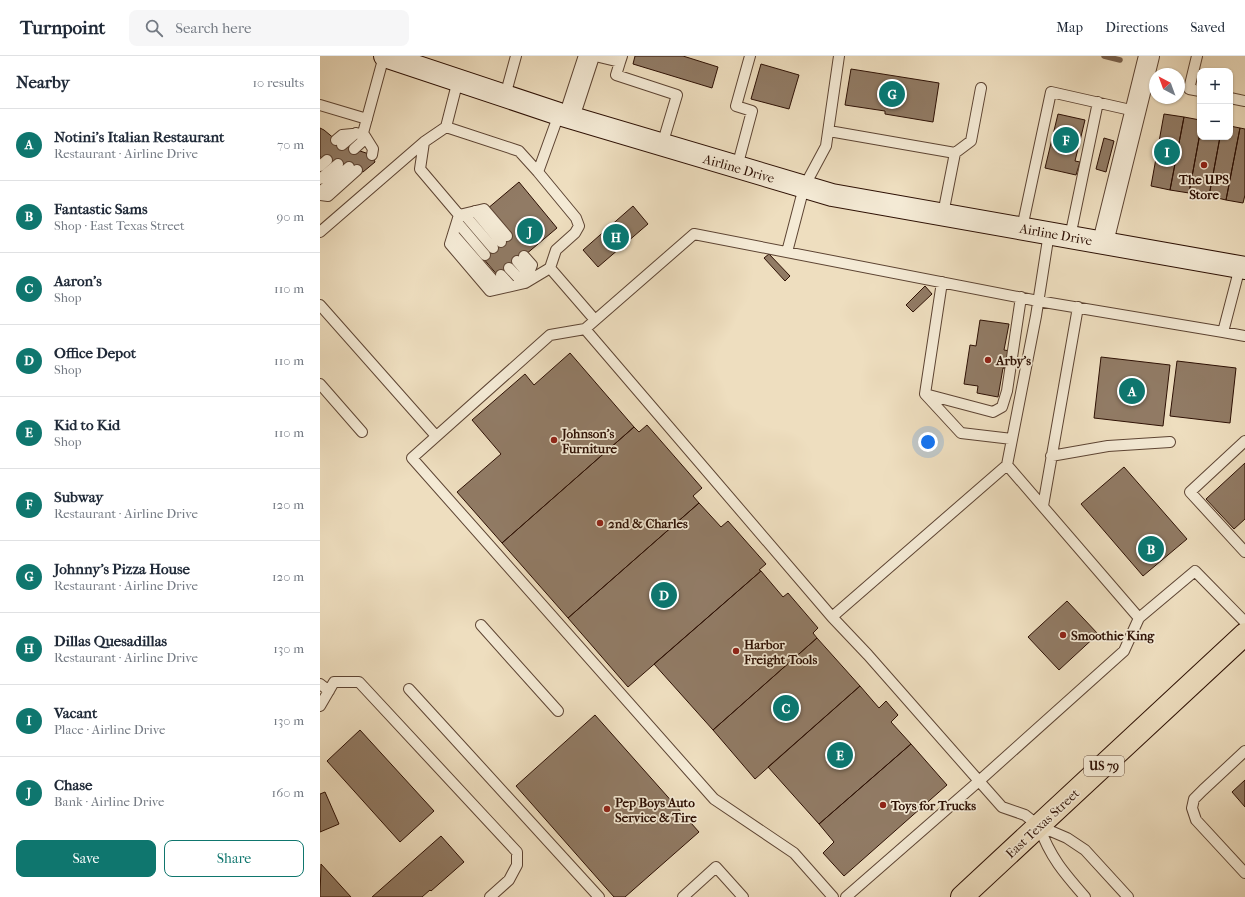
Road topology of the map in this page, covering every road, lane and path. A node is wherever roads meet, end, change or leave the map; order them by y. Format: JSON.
{"nodes":[{"id":1,"x":384,"y":56,"type":"edge"},
{"id":2,"x":516,"y":56,"type":"edge"},
{"id":3,"x":589,"y":56,"type":"edge"},
{"id":4,"x":595,"y":56,"type":"edge"},
{"id":5,"x":750,"y":56,"type":"edge"},
{"id":6,"x":839,"y":56,"type":"edge"},
{"id":7,"x":1149,"y":56,"type":"edge"},
{"id":8,"x":1197,"y":56,"type":"edge"},
{"id":9,"x":621,"y":59,"type":"edge"},
{"id":10,"x":458,"y":80,"type":"junction"},
{"id":11,"x":981,"y":88,"type":"dead end"},
{"id":12,"x":1197,"y":90,"type":"edge"},
{"id":13,"x":505,"y":96,"type":"junction"},
{"id":14,"x":1233,"y":99,"type":"edge"},
{"id":15,"x":1245,"y":101,"type":"edge"},
{"id":16,"x":1098,"y":102,"type":"junction"},
{"id":17,"x":320,"y":105,"type":"edge"},
{"id":18,"x":1135,"y":111,"type":"junction"},
{"id":19,"x":564,"y":116,"type":"junction"},
{"id":20,"x":367,"y":119,"type":"junction"},
{"id":21,"x":446,"y":127,"type":"junction"},
{"id":22,"x":829,"y":131,"type":"junction"},
{"id":23,"x":424,"y":142,"type":"junction"},
{"id":24,"x":339,"y":143,"type":"dead end"},
{"id":25,"x":365,"y":143,"type":"junction"},
{"id":26,"x":662,"y":145,"type":"junction"},
{"id":27,"x":354,"y":149,"type":"dead end"},
{"id":28,"x":955,"y":153,"type":"junction"},
{"id":29,"x":338,"y":164,"type":"dead end"},
{"id":30,"x":737,"y":167,"type":"junction"},
{"id":31,"x":538,"y":172,"type":"junction"},
{"id":32,"x":320,"y":179,"type":"edge"},
{"id":33,"x":804,"y":187,"type":"junction"},
{"id":34,"x":320,"y":192,"type":"edge"},
{"id":35,"x":320,"y":195,"type":"edge"},
{"id":36,"x":943,"y":214,"type":"junction"},
{"id":37,"x":460,"y":217,"type":"junction"},
{"id":38,"x":1022,"y":228,"type":"junction"},
{"id":39,"x":320,"y":232,"type":"edge"},
{"id":40,"x":1060,"y":235,"type":"junction"},
{"id":41,"x":504,"y":239,"type":"dead end"},
{"id":42,"x":1102,"y":242,"type":"junction"},
{"id":43,"x":489,"y":252,"type":"dead end"},
{"id":44,"x":787,"y":252,"type":"junction"},
{"id":45,"x":513,"y":265,"type":"junction"},
{"id":46,"x":1242,"y":267,"type":"edge"},
{"id":47,"x":550,"y":268,"type":"junction"},
{"id":48,"x":525,"y":280,"type":"junction"},
{"id":49,"x":942,"y":282,"type":"junction"},
{"id":50,"x":511,"y":286,"type":"junction"},
{"id":51,"x":1021,"y":297,"type":"junction"},
{"id":52,"x":1038,"y":301,"type":"junction"},
{"id":53,"x":320,"y":305,"type":"edge"},
{"id":54,"x":1078,"y":308,"type":"junction"},
{"id":55,"x":595,"y":320,"type":"junction"},
{"id":56,"x":585,"y":329,"type":"junction"},
{"id":57,"x":1223,"y":332,"type":"junction"},
{"id":58,"x":1245,"y":336,"type":"edge"},
{"id":59,"x":320,"y":384,"type":"edge"},
{"id":60,"x":925,"y":394,"type":"junction"},
{"id":61,"x":362,"y":432,"type":"dead end"},
{"id":62,"x":436,"y":436,"type":"junction"},
{"id":63,"x":1012,"y":439,"type":"junction"},
{"id":64,"x":1245,"y":441,"type":"edge"},
{"id":65,"x":1170,"y":442,"type":"dead end"},
{"id":66,"x":1051,"y":456,"type":"junction"},
{"id":67,"x":1007,"y":465,"type":"junction"},
{"id":68,"x":1043,"y":506,"type":"junction"},
{"id":69,"x":1245,"y":552,"type":"edge"},
{"id":70,"x":832,"y":617,"type":"junction"},
{"id":71,"x":1139,"y":618,"type":"junction"},
{"id":72,"x":1245,"y":622,"type":"edge"},
{"id":73,"x":481,"y":625,"type":"dead end"},
{"id":74,"x":1245,"y":634,"type":"edge"},
{"id":75,"x":320,"y":684,"type":"edge"},
{"id":76,"x":409,"y":689,"type":"dead end"},
{"id":77,"x":329,"y":691,"type":"junction"},
{"id":78,"x":320,"y":706,"type":"edge"},
{"id":79,"x":558,"y":711,"type":"dead end"},
{"id":80,"x":1245,"y":751,"type":"edge"},
{"id":81,"x":979,"y":782,"type":"junction"},
{"id":82,"x":1039,"y":826,"type":"junction"},
{"id":83,"x":1245,"y":873,"type":"edge"},
{"id":84,"x":490,"y":897,"type":"edge"},
{"id":85,"x":599,"y":897,"type":"edge"},
{"id":86,"x":683,"y":897,"type":"edge"},
{"id":87,"x":743,"y":897,"type":"edge"},
{"id":88,"x":832,"y":897,"type":"edge"},
{"id":89,"x":846,"y":897,"type":"edge"},
{"id":90,"x":962,"y":897,"type":"edge"},
{"id":91,"x":1085,"y":897,"type":"edge"},
{"id":92,"x":1128,"y":897,"type":"edge"}],
"edges":[{"from":1,"to":10,"type":"main road","name":"Airline Drive"},
{"from":1,"to":20,"type":"lane"},
{"from":2,"to":13,"type":"lane"},
{"from":3,"to":19,"type":"street"},
{"from":4,"to":9,"type":"lane"},
{"from":5,"to":30,"type":"lane"},
{"from":6,"to":22,"type":"lane"},
{"from":7,"to":18,"type":"street","name":"Airline Drive"},
{"from":8,"to":12,"type":"lane"},
{"from":9,"to":26,"type":"lane"},
{"from":10,"to":13,"type":"main road","name":"Airline Drive"},
{"from":10,"to":21,"type":"lane"},
{"from":11,"to":28,"type":"lane"},
{"from":13,"to":19,"type":"main road","name":"Airline Drive"},
{"from":14,"to":15,"type":"lane"},
{"from":16,"to":18,"type":"lane"},
{"from":16,"to":38,"type":"lane"},
{"from":16,"to":40,"type":"lane"},
{"from":17,"to":20,"type":"lane"},
{"from":18,"to":42,"type":"street","name":"Airline Drive"},
{"from":19,"to":26,"type":"main road","name":"Airline Drive"},
{"from":19,"to":31,"type":"lane"},
{"from":20,"to":25,"type":"lane"},
{"from":21,"to":23,"type":"lane"},
{"from":21,"to":31,"type":"lane"},
{"from":22,"to":28,"type":"lane"},
{"from":22,"to":33,"type":"lane"},
{"from":23,"to":37,"type":"lane"},
{"from":23,"to":39,"type":"lane"},
{"from":24,"to":25,"type":"lane"},
{"from":25,"to":27,"type":"lane"},
{"from":26,"to":30,"type":"main road","name":"Airline Drive"},
{"from":28,"to":36,"type":"lane"},
{"from":29,"to":32,"type":"lane"},
{"from":30,"to":33,"type":"main road","name":"Airline Drive"},
{"from":31,"to":47,"type":"lane"},
{"from":33,"to":36,"type":"main road","name":"Airline Drive"},
{"from":33,"to":44,"type":"lane"},
{"from":34,"to":35,"type":"lane"},
{"from":36,"to":38,"type":"main road","name":"Airline Drive"},
{"from":37,"to":41,"type":"lane"},
{"from":37,"to":43,"type":"lane"},
{"from":37,"to":50,"type":"lane"},
{"from":38,"to":40,"type":"main road","name":"Airline Drive"},
{"from":40,"to":42,"type":"main road","name":"Airline Drive"},
{"from":40,"to":52,"type":"lane"},
{"from":42,"to":46,"type":"main road","name":"Airline Drive"},
{"from":44,"to":49,"type":"lane"},
{"from":44,"to":55,"type":"lane"},
{"from":45,"to":48,"type":"lane"},
{"from":45,"to":48,"type":"lane"},
{"from":45,"to":50,"type":"lane"},
{"from":46,"to":57,"type":"lane"},
{"from":47,"to":48,"type":"lane"},
{"from":47,"to":55,"type":"lane"},
{"from":48,"to":50,"type":"lane"},
{"from":49,"to":51,"type":"lane"},
{"from":49,"to":60,"type":"lane"},
{"from":51,"to":52,"type":"lane"},
{"from":51,"to":60,"type":"lane"},
{"from":52,"to":54,"type":"lane"},
{"from":52,"to":63,"type":"lane"},
{"from":53,"to":62,"type":"lane"},
{"from":54,"to":57,"type":"lane"},
{"from":54,"to":66,"type":"lane"},
{"from":55,"to":56,"type":"lane"},
{"from":56,"to":62,"type":"lane"},
{"from":56,"to":70,"type":"lane"},
{"from":57,"to":58,"type":"lane"},
{"from":59,"to":61,"type":"lane"},
{"from":60,"to":63,"type":"lane"},
{"from":62,"to":88,"type":"lane"},
{"from":63,"to":67,"type":"lane"},
{"from":64,"to":69,"type":"lane"},
{"from":65,"to":66,"type":"lane"},
{"from":66,"to":68,"type":"lane"},
{"from":67,"to":68,"type":"lane"},
{"from":67,"to":70,"type":"lane"},
{"from":68,"to":71,"type":"lane"},
{"from":70,"to":81,"type":"lane"},
{"from":71,"to":72,"type":"lane"},
{"from":71,"to":81,"type":"lane"},
{"from":73,"to":79,"type":"lane"},
{"from":74,"to":82,"type":"main road","name":"East Texas Street","number":"US 79"},
{"from":75,"to":77,"type":"lane"},
{"from":76,"to":85,"type":"lane"},
{"from":77,"to":78,"type":"lane"},
{"from":77,"to":84,"type":"lane"},
{"from":80,"to":83,"type":"lane"},
{"from":81,"to":82,"type":"lane"},
{"from":81,"to":89,"type":"lane"},
{"from":82,"to":90,"type":"main road","name":"East Texas Street","number":"US 79"},
{"from":82,"to":91,"type":"lane"},
{"from":82,"to":92,"type":"lane"},
{"from":86,"to":87,"type":"lane"}]}
